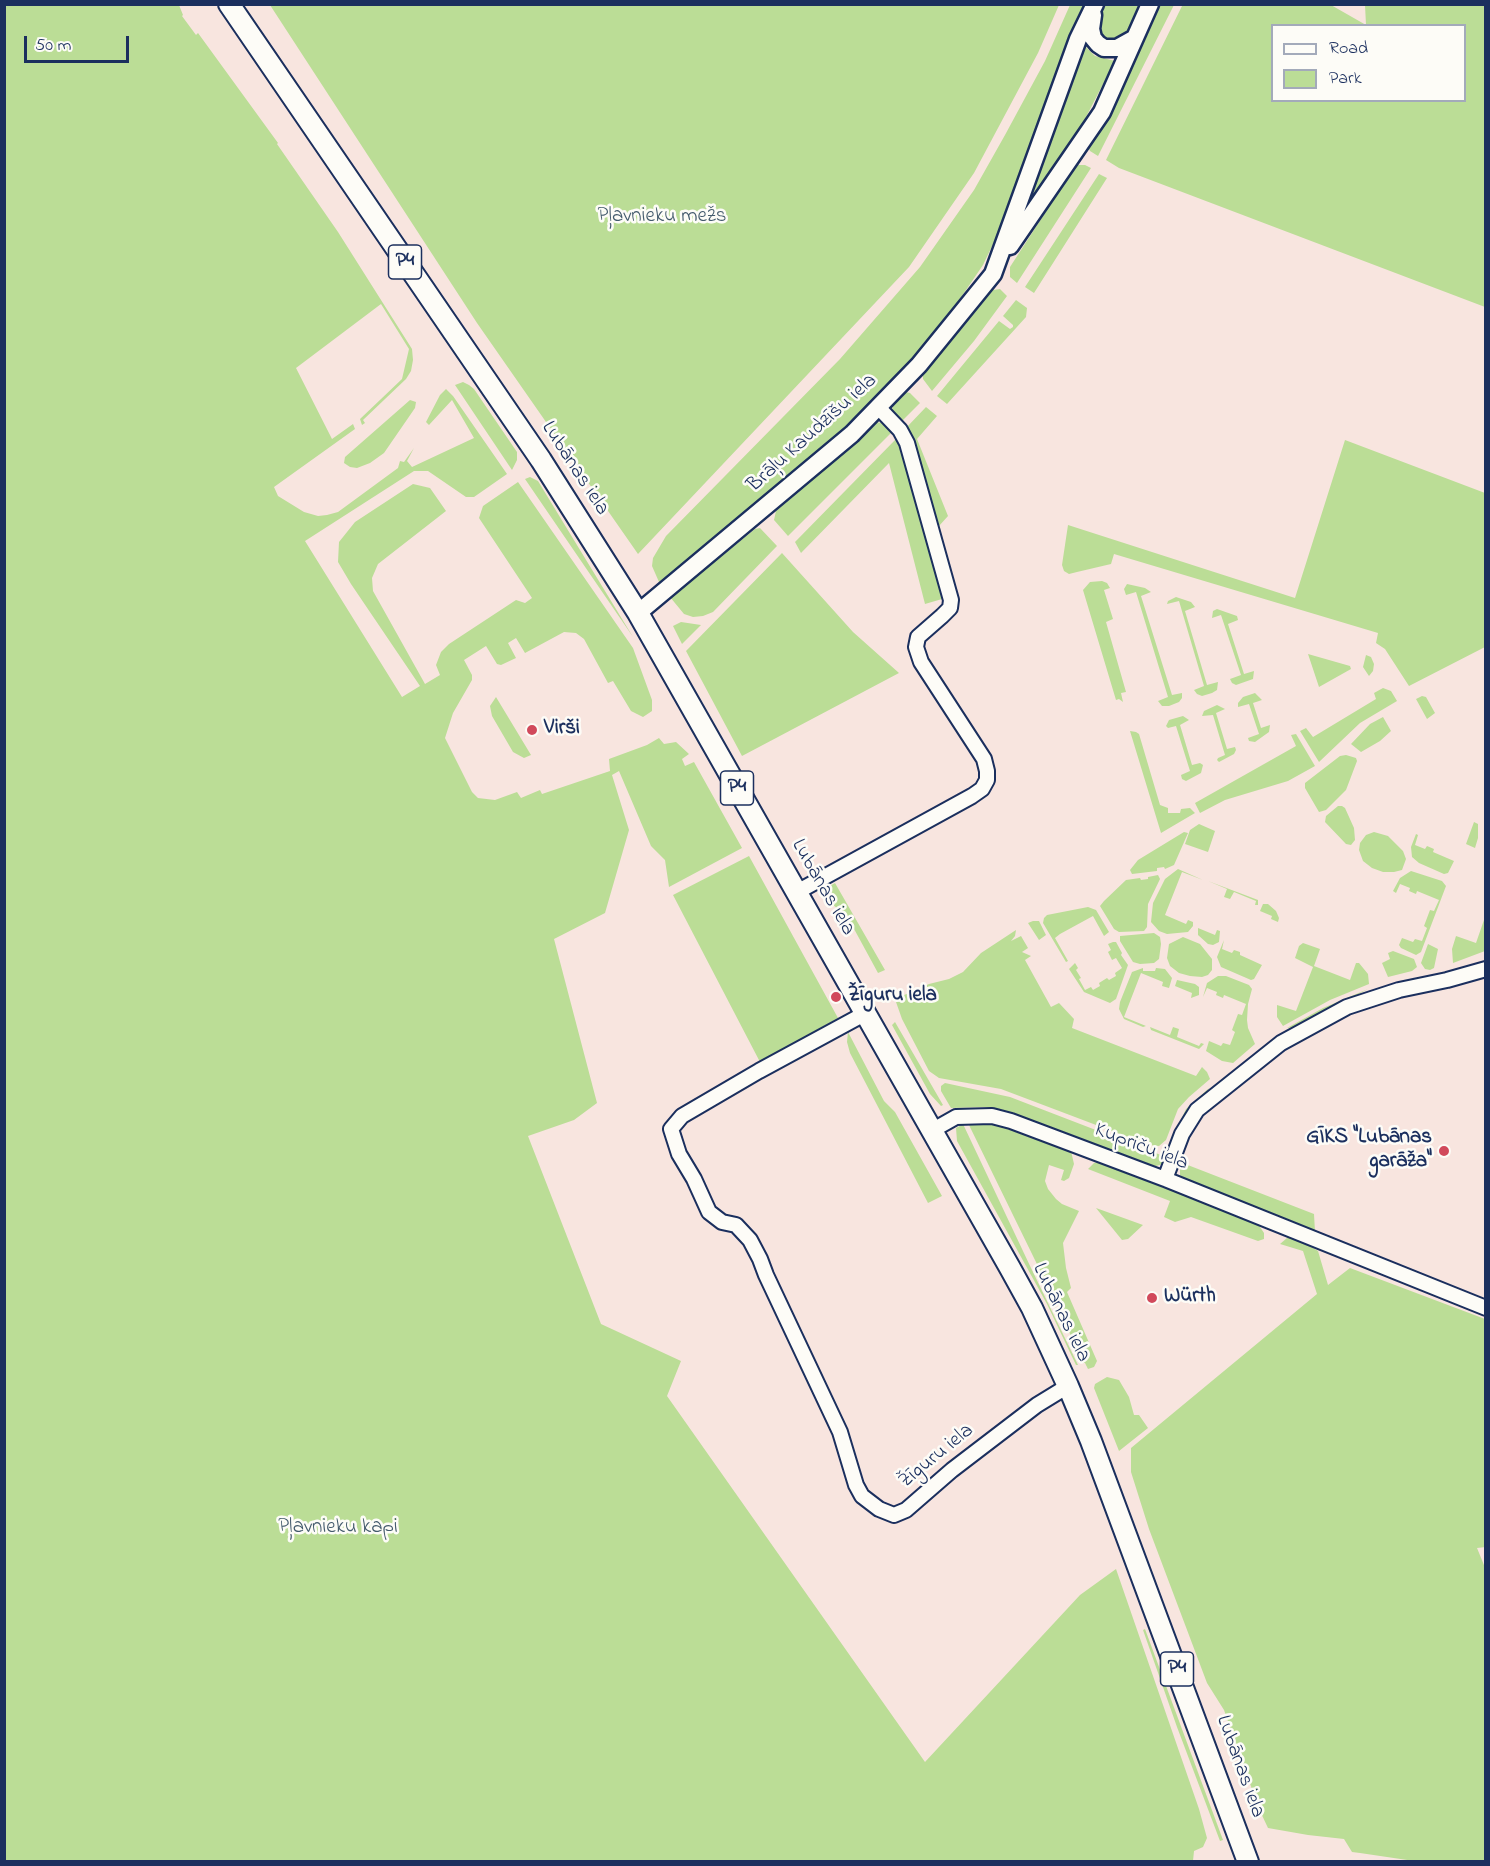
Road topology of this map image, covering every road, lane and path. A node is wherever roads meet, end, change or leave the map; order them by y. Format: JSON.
{"nodes":[{"id":1,"x":229,"y":4,"type":"edge"},
{"id":2,"x":1150,"y":4,"type":"edge"},
{"id":3,"x":1095,"y":5,"type":"edge"},
{"id":4,"x":1135,"y":38,"type":"junction"},
{"id":5,"x":996,"y":267,"type":"junction"},
{"id":6,"x":879,"y":408,"type":"junction"},
{"id":7,"x":638,"y":613,"type":"junction"},
{"id":8,"x":797,"y":892,"type":"junction"},
{"id":9,"x":1485,"y":969,"type":"edge"},
{"id":10,"x":866,"y":1013,"type":"junction"},
{"id":11,"x":933,"y":1130,"type":"junction"},
{"id":12,"x":1165,"y":1179,"type":"junction"},
{"id":13,"x":1485,"y":1308,"type":"edge"},
{"id":14,"x":1068,"y":1386,"type":"junction"},
{"id":15,"x":1248,"y":1862,"type":"edge"}],
"edges":[{"from":1,"to":7,"type":"main road","name":"Lubānas iela","number":"P4"},
{"from":2,"to":4,"type":"street","name":"Brāļu Kaudzīšu iela"},
{"from":3,"to":4,"type":"street"},
{"from":3,"to":5,"type":"street","name":"Brāļu Kaudzīšu iela"},
{"from":4,"to":5,"type":"street","name":"Brāļu Kaudzīšu iela"},
{"from":5,"to":6,"type":"street","name":"Brāļu Kaudzīšu iela"},
{"from":6,"to":7,"type":"street","name":"Brāļu Kaudzīšu iela"},
{"from":6,"to":8,"type":"street"},
{"from":7,"to":8,"type":"main road","name":"Lubānas iela","number":"P4"},
{"from":8,"to":10,"type":"main road","name":"Lubānas iela","number":"P4"},
{"from":9,"to":12,"type":"street"},
{"from":10,"to":11,"type":"main road","name":"Lubānas iela","number":"P4"},
{"from":10,"to":14,"type":"street","name":"Žīguru iela"},
{"from":11,"to":12,"type":"street","name":"Kupriču iela"},
{"from":11,"to":14,"type":"main road","name":"Lubānas iela","number":"P4"},
{"from":12,"to":13,"type":"street","name":"Kupriču iela"},
{"from":14,"to":15,"type":"main road","name":"Lubānas iela","number":"P4"}]}
